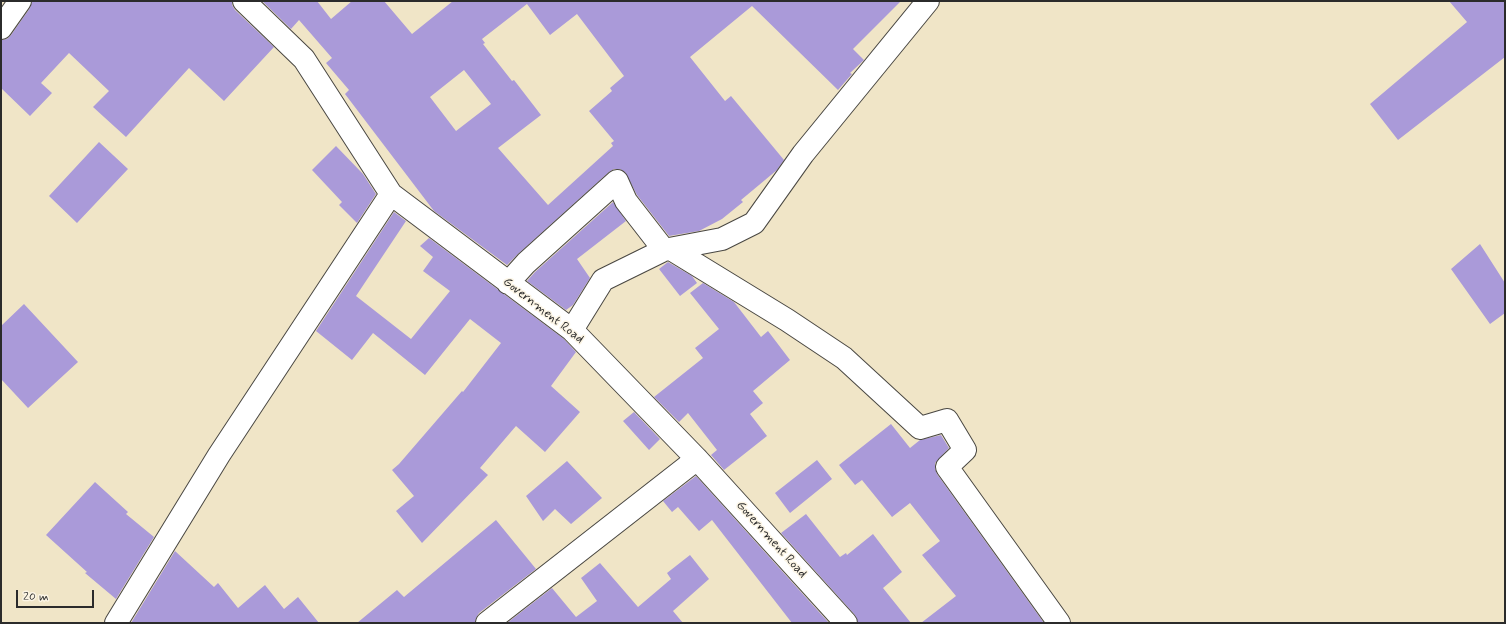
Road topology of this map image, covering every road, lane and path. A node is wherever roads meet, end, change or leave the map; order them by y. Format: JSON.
{"nodes":[{"id":1,"x":20,"y":1,"type":"edge"},
{"id":2,"x":244,"y":1,"type":"edge"},
{"id":3,"x":928,"y":1,"type":"edge"},
{"id":4,"x":1,"y":28,"type":"edge"},
{"id":5,"x":391,"y":194,"type":"junction"},
{"id":6,"x":668,"y":249,"type":"junction"},
{"id":7,"x":508,"y":283,"type":"junction"},
{"id":8,"x":572,"y":330,"type":"junction"},
{"id":9,"x":696,"y":458,"type":"junction"},
{"id":10,"x":116,"y":623,"type":"edge"},
{"id":11,"x":487,"y":623,"type":"edge"},
{"id":12,"x":846,"y":623,"type":"edge"},
{"id":13,"x":1059,"y":623,"type":"edge"}],
"edges":[{"from":1,"to":4,"type":"street"},
{"from":2,"to":5,"type":"street","name":"Government Road"},
{"from":3,"to":6,"type":"street"},
{"from":5,"to":7,"type":"street","name":"Government Road"},
{"from":5,"to":10,"type":"street"},
{"from":6,"to":7,"type":"street"},
{"from":6,"to":8,"type":"street"},
{"from":6,"to":13,"type":"street"},
{"from":7,"to":8,"type":"street","name":"Government Road"},
{"from":8,"to":9,"type":"street","name":"Government Road"},
{"from":9,"to":11,"type":"street"},
{"from":9,"to":12,"type":"street","name":"Government Road"}]}
